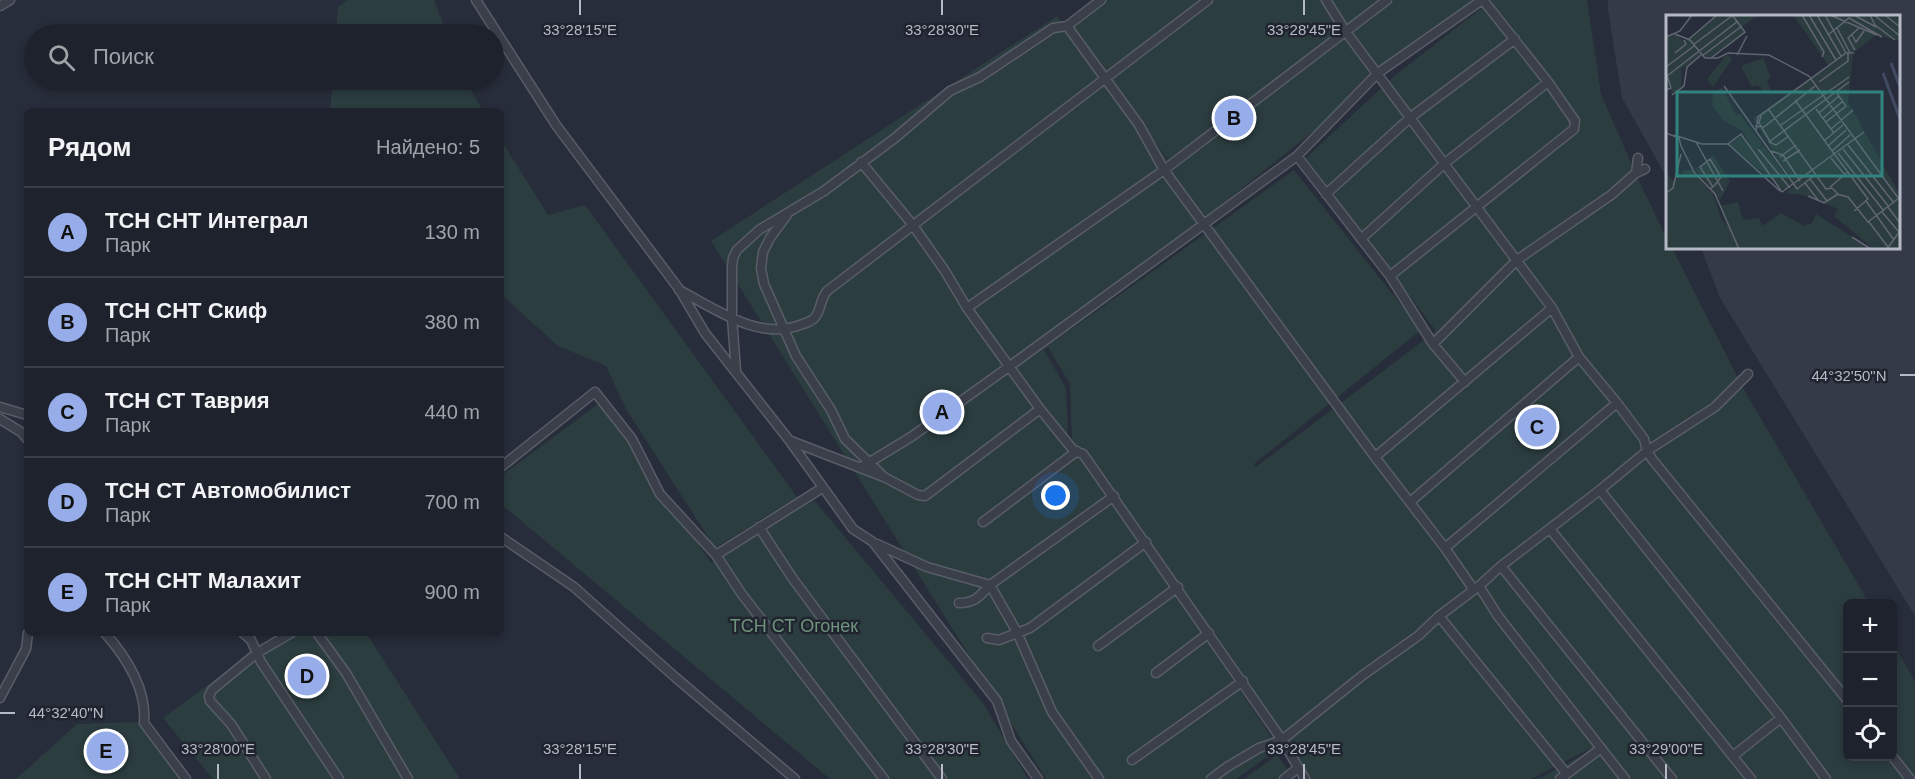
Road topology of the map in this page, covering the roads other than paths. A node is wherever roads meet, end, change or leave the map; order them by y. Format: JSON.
{"nodes":[{"id":1,"x":10,"y":0,"type":"edge"},
{"id":2,"x":476,"y":0,"type":"edge"},
{"id":3,"x":1101,"y":0,"type":"edge"},
{"id":4,"x":1208,"y":0,"type":"edge"},
{"id":5,"x":1326,"y":0,"type":"edge"},
{"id":6,"x":1387,"y":0,"type":"edge"},
{"id":7,"x":1483,"y":0,"type":"edge"},
{"id":8,"x":0,"y":6,"type":"edge"},
{"id":9,"x":491,"y":24,"type":"edge"},
{"id":10,"x":1067,"y":26,"type":"junction"},
{"id":11,"x":1346,"y":32,"type":"junction"},
{"id":12,"x":1515,"y":39,"type":"junction"},
{"id":13,"x":504,"y":44,"type":"edge"},
{"id":14,"x":1378,"y":73,"type":"junction"},
{"id":15,"x":1104,"y":77,"type":"junction"},
{"id":16,"x":1548,"y":82,"type":"junction"},
{"id":17,"x":1411,"y":117,"type":"junction"},
{"id":18,"x":1297,"y":156,"type":"junction"},
{"id":19,"x":1638,"y":158,"type":"dead end"},
{"id":20,"x":861,"y":162,"type":"junction"},
{"id":21,"x":1445,"y":163,"type":"junction"},
{"id":22,"x":1164,"y":170,"type":"junction"},
{"id":23,"x":1326,"y":194,"type":"junction"},
{"id":24,"x":1477,"y":207,"type":"junction"},
{"id":25,"x":789,"y":212,"type":"junction"},
{"id":26,"x":1204,"y":223,"type":"junction"},
{"id":27,"x":912,"y":224,"type":"junction"},
{"id":28,"x":1361,"y":238,"type":"junction"},
{"id":29,"x":1517,"y":260,"type":"junction"},
{"id":30,"x":1390,"y":276,"type":"junction"},
{"id":31,"x":679,"y":289,"type":"junction"},
{"id":32,"x":967,"y":308,"type":"junction"},
{"id":33,"x":1552,"y":308,"type":"junction"},
{"id":34,"x":732,"y":318,"type":"junction"},
{"id":35,"x":785,"y":331,"type":"junction"},
{"id":36,"x":1433,"y":344,"type":"junction"},
{"id":37,"x":1579,"y":357,"type":"junction"},
{"id":38,"x":1010,"y":366,"type":"junction"},
{"id":39,"x":736,"y":371,"type":"junction"},
{"id":40,"x":1748,"y":374,"type":"dead end"},
{"id":41,"x":1465,"y":382,"type":"junction"},
{"id":42,"x":1617,"y":403,"type":"junction"},
{"id":43,"x":0,"y":406,"type":"edge"},
{"id":44,"x":1040,"y":409,"type":"junction"},
{"id":45,"x":24,"y":414,"type":"edge"},
{"id":46,"x":0,"y":418,"type":"edge"},
{"id":47,"x":24,"y":436,"type":"edge"},
{"id":48,"x":789,"y":440,"type":"junction"},
{"id":49,"x":1077,"y":451,"type":"junction"},
{"id":50,"x":1647,"y":451,"type":"junction"},
{"id":51,"x":1375,"y":457,"type":"junction"},
{"id":52,"x":870,"y":463,"type":"junction"},
{"id":53,"x":504,"y":464,"type":"edge"},
{"id":54,"x":860,"y":468,"type":"junction"},
{"id":55,"x":884,"y":477,"type":"junction"},
{"id":56,"x":822,"y":488,"type":"junction"},
{"id":57,"x":1600,"y":490,"type":"junction"},
{"id":58,"x":1114,"y":496,"type":"junction"},
{"id":59,"x":1410,"y":502,"type":"junction"},
{"id":60,"x":983,"y":522,"type":"dead end"},
{"id":61,"x":759,"y":527,"type":"junction"},
{"id":62,"x":1550,"y":529,"type":"junction"},
{"id":63,"x":504,"y":539,"type":"edge"},
{"id":64,"x":873,"y":542,"type":"junction"},
{"id":65,"x":1146,"y":542,"type":"junction"},
{"id":66,"x":1445,"y":548,"type":"junction"},
{"id":67,"x":716,"y":555,"type":"junction"},
{"id":68,"x":1501,"y":566,"type":"junction"},
{"id":69,"x":990,"y":585,"type":"junction"},
{"id":70,"x":1178,"y":587,"type":"junction"},
{"id":71,"x":1476,"y":588,"type":"junction"},
{"id":72,"x":959,"y":603,"type":"dead end"},
{"id":73,"x":1439,"y":616,"type":"junction"},
{"id":74,"x":1017,"y":632,"type":"junction"},
{"id":75,"x":1209,"y":633,"type":"junction"},
{"id":76,"x":28,"y":636,"type":"edge"},
{"id":77,"x":108,"y":636,"type":"edge"},
{"id":78,"x":246,"y":636,"type":"edge"},
{"id":79,"x":286,"y":636,"type":"edge"},
{"id":80,"x":319,"y":636,"type":"edge"},
{"id":81,"x":987,"y":638,"type":"dead end"},
{"id":82,"x":1098,"y":646,"type":"dead end"},
{"id":83,"x":257,"y":653,"type":"junction"},
{"id":84,"x":1156,"y":673,"type":"dead end"},
{"id":85,"x":1242,"y":681,"type":"junction"},
{"id":86,"x":1843,"y":695,"type":"edge"},
{"id":87,"x":0,"y":698,"type":"edge"},
{"id":88,"x":1781,"y":718,"type":"junction"},
{"id":89,"x":1282,"y":740,"type":"junction"},
{"id":90,"x":1600,"y":749,"type":"junction"},
{"id":91,"x":1733,"y":756,"type":"junction"},
{"id":92,"x":1132,"y":760,"type":"dead end"},
{"id":93,"x":1896,"y":761,"type":"edge"},
{"id":94,"x":1298,"y":768,"type":"junction"},
{"id":95,"x":1563,"y":776,"type":"edge"},
{"id":96,"x":186,"y":779,"type":"edge"},
{"id":97,"x":266,"y":779,"type":"edge"},
{"id":98,"x":339,"y":779,"type":"edge"},
{"id":99,"x":408,"y":779,"type":"edge"},
{"id":100,"x":795,"y":779,"type":"edge"},
{"id":101,"x":884,"y":779,"type":"edge"},
{"id":102,"x":942,"y":779,"type":"edge"},
{"id":103,"x":1038,"y":779,"type":"edge"},
{"id":104,"x":1099,"y":779,"type":"edge"},
{"id":105,"x":1211,"y":779,"type":"edge"},
{"id":106,"x":1284,"y":779,"type":"edge"},
{"id":107,"x":1305,"y":779,"type":"edge"},
{"id":108,"x":1625,"y":779,"type":"edge"},
{"id":109,"x":1672,"y":779,"type":"edge"},
{"id":110,"x":1751,"y":779,"type":"edge"},
{"id":111,"x":1827,"y":779,"type":"edge"},
{"id":112,"x":1910,"y":779,"type":"edge"}],
"edges":[{"from":1,"to":8,"type":"street"},
{"from":2,"to":9,"type":"street"},
{"from":3,"to":10,"type":"street"},
{"from":4,"to":15,"type":"street"},
{"from":5,"to":11,"type":"street"},
{"from":6,"to":11,"type":"street"},
{"from":7,"to":12,"type":"street"},
{"from":7,"to":14,"type":"street"},
{"from":10,"to":15,"type":"street"},
{"from":10,"to":20,"type":"street"},
{"from":11,"to":14,"type":"street"},
{"from":11,"to":22,"type":"street"},
{"from":12,"to":16,"type":"street"},
{"from":12,"to":17,"type":"street"},
{"from":13,"to":31,"type":"street"},
{"from":14,"to":17,"type":"street"},
{"from":14,"to":18,"type":"street"},
{"from":15,"to":22,"type":"street"},
{"from":15,"to":27,"type":"street"},
{"from":16,"to":21,"type":"street"},
{"from":16,"to":24,"type":"street"},
{"from":17,"to":21,"type":"street"},
{"from":17,"to":23,"type":"street"},
{"from":18,"to":23,"type":"street"},
{"from":18,"to":26,"type":"street"},
{"from":19,"to":29,"type":"street"},
{"from":20,"to":25,"type":"street"},
{"from":20,"to":27,"type":"street"},
{"from":21,"to":24,"type":"street"},
{"from":21,"to":28,"type":"street"},
{"from":22,"to":26,"type":"street"},
{"from":22,"to":32,"type":"street"},
{"from":23,"to":28,"type":"street"},
{"from":24,"to":29,"type":"street"},
{"from":24,"to":30,"type":"street"},
{"from":25,"to":34,"type":"street"},
{"from":25,"to":35,"type":"street"},
{"from":26,"to":38,"type":"street"},
{"from":26,"to":51,"type":"street"},
{"from":27,"to":32,"type":"street"},
{"from":27,"to":35,"type":"street"},
{"from":28,"to":30,"type":"street"},
{"from":29,"to":33,"type":"street"},
{"from":29,"to":36,"type":"street"},
{"from":30,"to":36,"type":"street"},
{"from":31,"to":34,"type":"street"},
{"from":31,"to":39,"type":"street"},
{"from":32,"to":38,"type":"street"},
{"from":33,"to":37,"type":"street"},
{"from":33,"to":41,"type":"street"},
{"from":34,"to":35,"type":"street"},
{"from":34,"to":39,"type":"street"},
{"from":35,"to":52,"type":"street"},
{"from":36,"to":41,"type":"street"},
{"from":37,"to":42,"type":"street"},
{"from":37,"to":59,"type":"street"},
{"from":38,"to":44,"type":"street"},
{"from":38,"to":52,"type":"street"},
{"from":39,"to":48,"type":"street"},
{"from":40,"to":50,"type":"street"},
{"from":41,"to":51,"type":"street"},
{"from":42,"to":50,"type":"street"},
{"from":42,"to":66,"type":"street"},
{"from":43,"to":45,"type":"street"},
{"from":44,"to":49,"type":"street"},
{"from":44,"to":55,"type":"street"},
{"from":46,"to":47,"type":"street"},
{"from":48,"to":54,"type":"street"},
{"from":48,"to":56,"type":"street"},
{"from":49,"to":58,"type":"street"},
{"from":49,"to":60,"type":"street"},
{"from":50,"to":57,"type":"street"},
{"from":50,"to":86,"type":"street"},
{"from":51,"to":59,"type":"street"},
{"from":52,"to":54,"type":"street"},
{"from":52,"to":55,"type":"street"},
{"from":53,"to":67,"type":"street"},
{"from":54,"to":55,"type":"street"},
{"from":56,"to":61,"type":"street"},
{"from":56,"to":64,"type":"street"},
{"from":57,"to":62,"type":"street"},
{"from":57,"to":88,"type":"street"},
{"from":58,"to":65,"type":"street"},
{"from":58,"to":69,"type":"street"},
{"from":59,"to":66,"type":"street"},
{"from":61,"to":67,"type":"street"},
{"from":61,"to":102,"type":"street"},
{"from":62,"to":68,"type":"street"},
{"from":62,"to":91,"type":"street"},
{"from":63,"to":100,"type":"street"},
{"from":64,"to":69,"type":"street"},
{"from":64,"to":103,"type":"street"},
{"from":65,"to":70,"type":"street"},
{"from":65,"to":74,"type":"street"},
{"from":66,"to":71,"type":"street"},
{"from":67,"to":101,"type":"street"},
{"from":68,"to":71,"type":"street"},
{"from":68,"to":109,"type":"street"},
{"from":69,"to":72,"type":"street"},
{"from":69,"to":74,"type":"street"},
{"from":70,"to":75,"type":"street"},
{"from":70,"to":82,"type":"street"},
{"from":71,"to":73,"type":"street"},
{"from":71,"to":90,"type":"street"},
{"from":73,"to":89,"type":"street"},
{"from":73,"to":95,"type":"street"},
{"from":74,"to":81,"type":"street"},
{"from":74,"to":104,"type":"street"},
{"from":75,"to":84,"type":"street"},
{"from":75,"to":85,"type":"street"},
{"from":76,"to":87,"type":"street"},
{"from":77,"to":96,"type":"street"},
{"from":78,"to":83,"type":"street"},
{"from":79,"to":83,"type":"street"},
{"from":80,"to":99,"type":"street"},
{"from":83,"to":97,"type":"street"},
{"from":83,"to":98,"type":"street"},
{"from":85,"to":89,"type":"street"},
{"from":85,"to":92,"type":"street"},
{"from":88,"to":91,"type":"street"},
{"from":88,"to":111,"type":"street"},
{"from":89,"to":94,"type":"street"},
{"from":89,"to":105,"type":"street"},
{"from":90,"to":95,"type":"street"},
{"from":90,"to":108,"type":"street"},
{"from":91,"to":110,"type":"street"},
{"from":93,"to":112,"type":"street"},
{"from":94,"to":106,"type":"street"},
{"from":94,"to":107,"type":"street"}]}
